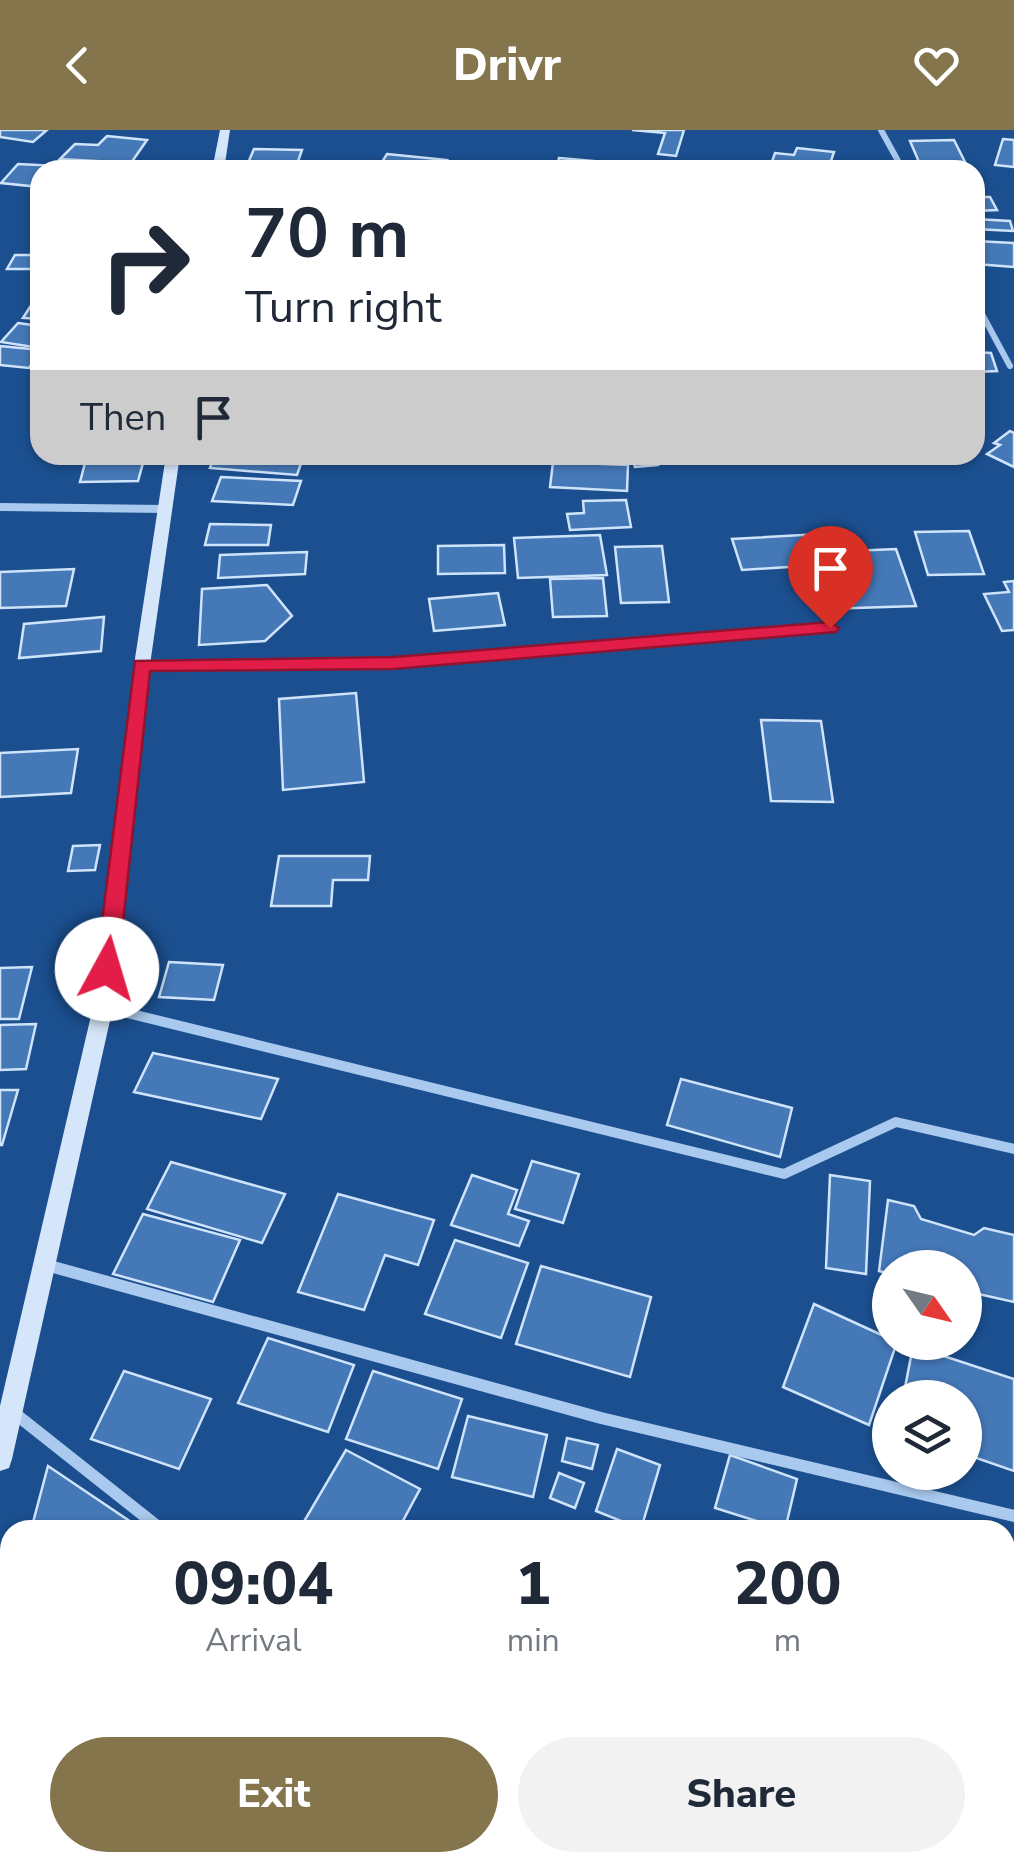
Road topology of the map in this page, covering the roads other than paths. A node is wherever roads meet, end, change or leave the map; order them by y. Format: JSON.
{"nodes":[{"id":1,"x":225,"y":130,"type":"edge"},
{"id":2,"x":881,"y":130,"type":"edge"},
{"id":3,"x":220,"y":160,"type":"edge"},
{"id":4,"x":898,"y":160,"type":"edge"},
{"id":5,"x":985,"y":320,"type":"edge"},
{"id":6,"x":1010,"y":366,"type":"dead end"},
{"id":7,"x":172,"y":465,"type":"edge"},
{"id":8,"x":0,"y":507,"type":"edge"},
{"id":9,"x":165,"y":509,"type":"junction"},
{"id":10,"x":830,"y":628,"type":"dead end"},
{"id":11,"x":142,"y":665,"type":"junction"},
{"id":12,"x":103,"y":1007,"type":"junction"},
{"id":13,"x":1014,"y":1149,"type":"edge"},
{"id":14,"x":46,"y":1266,"type":"junction"},
{"id":15,"x":12,"y":1412,"type":"junction"},
{"id":16,"x":0,"y":1459,"type":"edge"},
{"id":17,"x":1014,"y":1516,"type":"edge"},
{"id":18,"x":149,"y":1520,"type":"edge"}],
"edges":[{"from":1,"to":3,"type":"main road"},
{"from":2,"to":4,"type":"street"},
{"from":5,"to":6,"type":"street"},
{"from":7,"to":9,"type":"main road"},
{"from":8,"to":9,"type":"street"},
{"from":9,"to":11,"type":"main road"},
{"from":10,"to":11,"type":"street"},
{"from":11,"to":12,"type":"main road"},
{"from":12,"to":13,"type":"street"},
{"from":12,"to":14,"type":"main road"},
{"from":14,"to":15,"type":"main road"},
{"from":14,"to":17,"type":"street"},
{"from":15,"to":16,"type":"main road"},
{"from":15,"to":18,"type":"street"}]}
